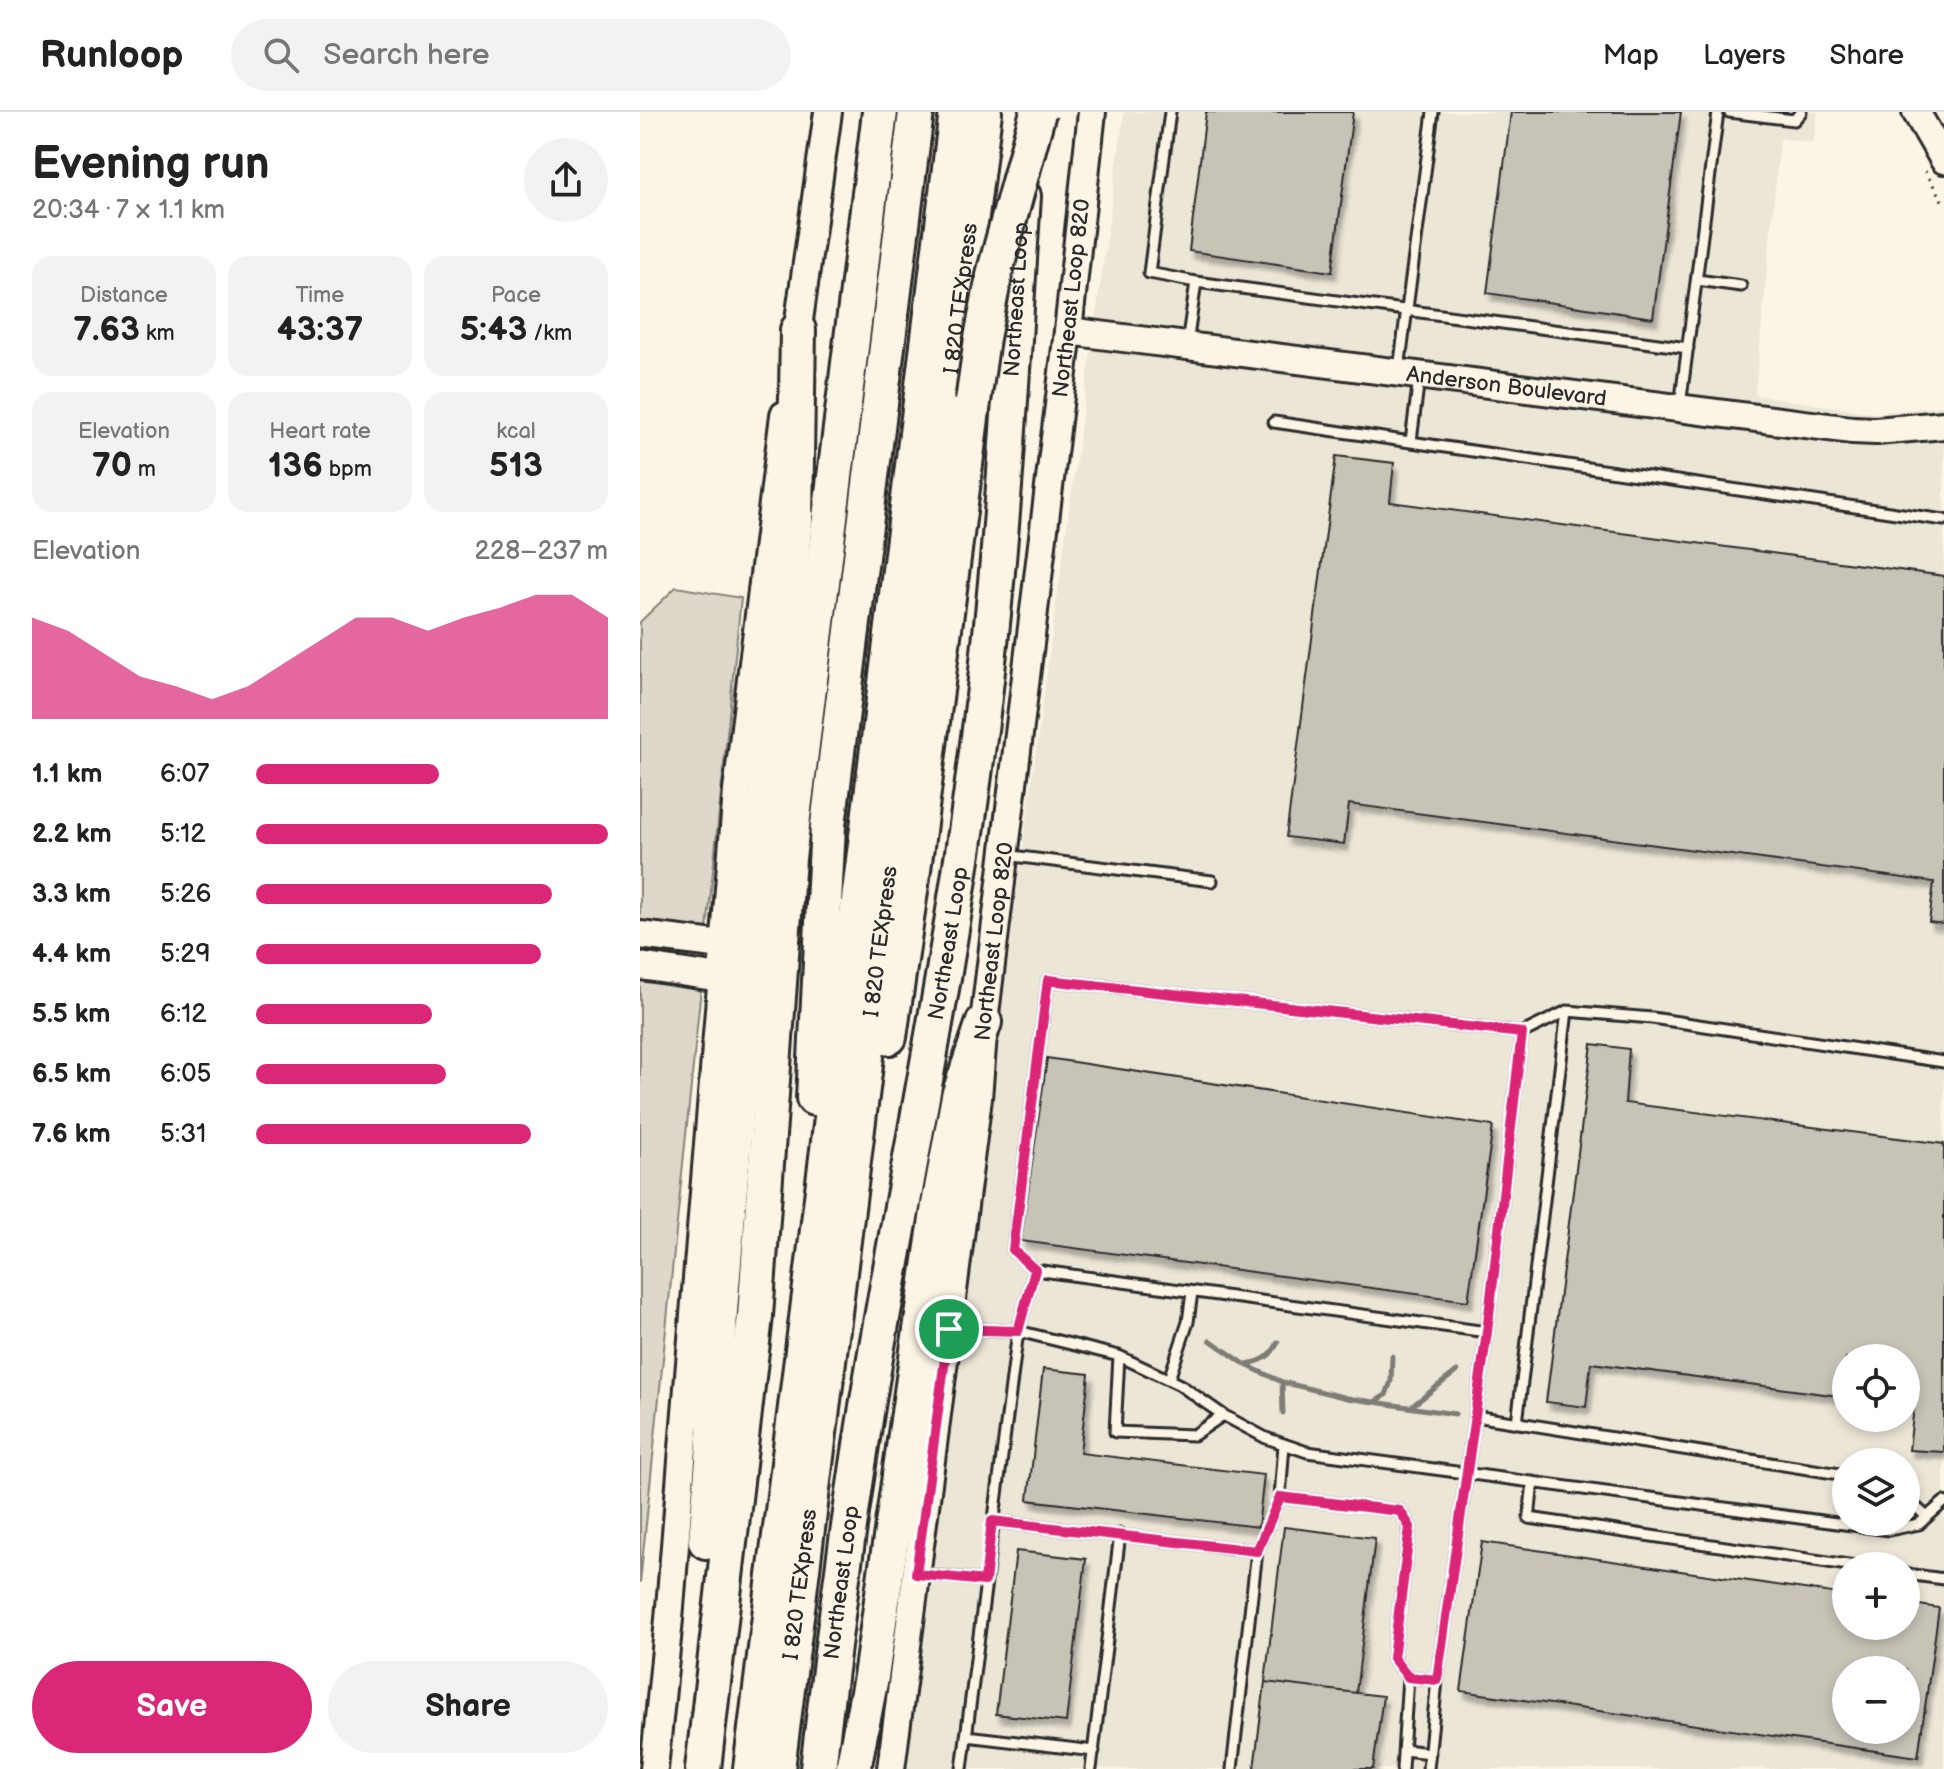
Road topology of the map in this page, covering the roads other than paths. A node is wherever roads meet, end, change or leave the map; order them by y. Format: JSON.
{"nodes":[{"id":1,"x":828,"y":112,"type":"edge"},
{"id":2,"x":880,"y":112,"type":"edge"},
{"id":3,"x":916,"y":112,"type":"edge"},
{"id":4,"x":957,"y":112,"type":"edge"},
{"id":5,"x":984,"y":112,"type":"edge"},
{"id":6,"x":1029,"y":112,"type":"edge"},
{"id":7,"x":1038,"y":112,"type":"edge"},
{"id":8,"x":1090,"y":112,"type":"edge"},
{"id":9,"x":1170,"y":112,"type":"edge"},
{"id":10,"x":1433,"y":112,"type":"edge"},
{"id":11,"x":1718,"y":112,"type":"edge"},
{"id":12,"x":1729,"y":112,"type":"edge"},
{"id":13,"x":1801,"y":112,"type":"edge"},
{"id":14,"x":1916,"y":112,"type":"edge"},
{"id":15,"x":1944,"y":160,"type":"edge"},
{"id":16,"x":1697,"y":280,"type":"junction"},
{"id":17,"x":1196,"y":282,"type":"junction"},
{"id":18,"x":1741,"y":286,"type":"dead end"},
{"id":19,"x":1407,"y":310,"type":"junction"},
{"id":20,"x":798,"y":330,"type":"junction"},
{"id":21,"x":1068,"y":331,"type":"junction"},
{"id":22,"x":1187,"y":344,"type":"junction"},
{"id":23,"x":1688,"y":348,"type":"junction"},
{"id":24,"x":1409,"y":373,"type":"junction"},
{"id":25,"x":1680,"y":409,"type":"junction"},
{"id":26,"x":1274,"y":422,"type":"dead end"},
{"id":27,"x":1944,"y":425,"type":"edge"},
{"id":28,"x":1411,"y":441,"type":"junction"},
{"id":29,"x":1944,"y":520,"type":"edge"},
{"id":30,"x":1005,"y":855,"type":"junction"},
{"id":31,"x":1212,"y":881,"type":"dead end"},
{"id":32,"x":640,"y":935,"type":"edge"},
{"id":33,"x":723,"y":945,"type":"junction"},
{"id":34,"x":640,"y":966,"type":"edge"},
{"id":35,"x":720,"y":978,"type":"junction"},
{"id":36,"x":1567,"y":1011,"type":"junction"},
{"id":37,"x":984,"y":1022,"type":"junction"},
{"id":38,"x":1522,"y":1033,"type":"junction"},
{"id":39,"x":1944,"y":1062,"type":"edge"},
{"id":40,"x":846,"y":1202,"type":"junction"},
{"id":41,"x":1035,"y":1270,"type":"junction"},
{"id":42,"x":1192,"y":1292,"type":"junction"},
{"id":43,"x":949,"y":1329,"type":"junction"},
{"id":44,"x":1018,"y":1331,"type":"junction"},
{"id":45,"x":1487,"y":1332,"type":"junction"},
{"id":46,"x":1119,"y":1356,"type":"junction"},
{"id":47,"x":1169,"y":1379,"type":"junction"},
{"id":48,"x":1223,"y":1415,"type":"junction"},
{"id":49,"x":1475,"y":1416,"type":"junction"},
{"id":50,"x":1517,"y":1423,"type":"junction"},
{"id":51,"x":1284,"y":1444,"type":"junction"},
{"id":52,"x":1468,"y":1473,"type":"junction"},
{"id":53,"x":1832,"y":1473,"type":"edge"},
{"id":54,"x":1533,"y":1482,"type":"junction"},
{"id":55,"x":1280,"y":1497,"type":"junction"},
{"id":56,"x":1944,"y":1502,"type":"edge"},
{"id":57,"x":1920,"y":1511,"type":"edge"},
{"id":58,"x":1927,"y":1517,"type":"junction"},
{"id":59,"x":992,"y":1521,"type":"junction"},
{"id":60,"x":1120,"y":1534,"type":"junction"},
{"id":61,"x":1257,"y":1551,"type":"junction"},
{"id":62,"x":1832,"y":1563,"type":"edge"},
{"id":63,"x":775,"y":1569,"type":"junction"},
{"id":64,"x":916,"y":1574,"type":"junction"},
{"id":65,"x":1920,"y":1576,"type":"edge"},
{"id":66,"x":1944,"y":1579,"type":"edge"},
{"id":67,"x":985,"y":1581,"type":"junction"},
{"id":68,"x":1408,"y":1677,"type":"junction"},
{"id":69,"x":1437,"y":1680,"type":"junction"},
{"id":70,"x":966,"y":1736,"type":"junction"},
{"id":71,"x":1404,"y":1750,"type":"junction"},
{"id":72,"x":1094,"y":1751,"type":"junction"},
{"id":73,"x":1430,"y":1753,"type":"junction"},
{"id":74,"x":654,"y":1769,"type":"edge"},
{"id":75,"x":687,"y":1769,"type":"edge"},
{"id":76,"x":703,"y":1769,"type":"edge"},
{"id":77,"x":751,"y":1769,"type":"edge"},
{"id":78,"x":777,"y":1769,"type":"edge"},
{"id":79,"x":818,"y":1769,"type":"edge"},
{"id":80,"x":853,"y":1769,"type":"edge"},
{"id":81,"x":891,"y":1769,"type":"edge"},
{"id":82,"x":962,"y":1769,"type":"edge"},
{"id":83,"x":1091,"y":1769,"type":"edge"},
{"id":84,"x":1232,"y":1769,"type":"edge"},
{"id":85,"x":1402,"y":1769,"type":"edge"},
{"id":86,"x":1428,"y":1769,"type":"edge"}],
"edges":[{"from":1,"to":20,"type":"main road"},
{"from":2,"to":76,"type":"highway"},
{"from":3,"to":63,"type":"highway"},
{"from":4,"to":63,"type":"highway","name":"I 820 TEXpress"},
{"from":5,"to":40,"type":"highway","name":"I 820 TEXpress"},
{"from":6,"to":79,"type":"highway","name":"Northeast Loop"},
{"from":7,"to":40,"type":"highway","bridge":true},
{"from":8,"to":21,"type":"main road","name":"Northeast Loop 820"},
{"from":9,"to":17,"type":"lane"},
{"from":10,"to":19,"type":"lane"},
{"from":11,"to":16,"type":"lane"},
{"from":12,"to":13,"type":"lane"},
{"from":14,"to":15,"type":"main road"},
{"from":16,"to":18,"type":"lane"},
{"from":16,"to":23,"type":"lane"},
{"from":17,"to":19,"type":"lane"},
{"from":17,"to":22,"type":"lane"},
{"from":19,"to":23,"type":"lane"},
{"from":19,"to":24,"type":"lane"},
{"from":20,"to":33,"type":"main road"},
{"from":20,"to":75,"type":"highway"},
{"from":21,"to":22,"type":"main road","name":"Anderson Boulevard"},
{"from":21,"to":30,"type":"main road","name":"Northeast Loop 820"},
{"from":22,"to":24,"type":"main road","name":"Anderson Boulevard"},
{"from":23,"to":25,"type":"lane"},
{"from":24,"to":25,"type":"main road","name":"Anderson Boulevard"},
{"from":24,"to":28,"type":"lane"},
{"from":25,"to":27,"type":"main road","name":"Anderson Boulevard"},
{"from":26,"to":28,"type":"lane"},
{"from":28,"to":29,"type":"lane"},
{"from":30,"to":31,"type":"lane"},
{"from":30,"to":37,"type":"main road","name":"Northeast Loop 820"},
{"from":32,"to":33,"type":"main road"},
{"from":33,"to":35,"type":"main road"},
{"from":34,"to":35,"type":"main road"},
{"from":35,"to":74,"type":"main road"},
{"from":36,"to":38,"type":"lane"},
{"from":36,"to":39,"type":"lane"},
{"from":36,"to":50,"type":"lane"},
{"from":37,"to":43,"type":"main road","name":"Northeast Loop 820"},
{"from":37,"to":80,"type":"highway"},
{"from":38,"to":41,"type":"lane"},
{"from":38,"to":45,"type":"lane"},
{"from":40,"to":78,"type":"highway","name":"I 820 TEXpress"},
{"from":41,"to":42,"type":"lane"},
{"from":41,"to":44,"type":"lane"},
{"from":42,"to":45,"type":"lane"},
{"from":42,"to":47,"type":"lane"},
{"from":43,"to":44,"type":"lane"},
{"from":43,"to":64,"type":"main road","name":"Northeast Loop 820"},
{"from":44,"to":46,"type":"lane"},
{"from":44,"to":59,"type":"lane"},
{"from":45,"to":49,"type":"lane"},
{"from":46,"to":47,"type":"lane"},
{"from":46,"to":48,"type":"lane"},
{"from":47,"to":48,"type":"lane"},
{"from":48,"to":51,"type":"lane"},
{"from":49,"to":50,"type":"lane"},
{"from":49,"to":52,"type":"lane"},
{"from":50,"to":53,"type":"lane"},
{"from":51,"to":52,"type":"lane"},
{"from":51,"to":55,"type":"lane"},
{"from":52,"to":54,"type":"lane"},
{"from":52,"to":69,"type":"lane"},
{"from":54,"to":58,"type":"lane"},
{"from":54,"to":62,"type":"lane"},
{"from":55,"to":61,"type":"lane"},
{"from":55,"to":68,"type":"lane"},
{"from":56,"to":58,"type":"lane"},
{"from":57,"to":58,"type":"lane"},
{"from":59,"to":60,"type":"lane"},
{"from":59,"to":67,"type":"lane"},
{"from":60,"to":61,"type":"lane"},
{"from":60,"to":72,"type":"lane"},
{"from":61,"to":84,"type":"lane"},
{"from":63,"to":77,"type":"highway","name":"I 820 TEXpress"},
{"from":64,"to":67,"type":"lane"},
{"from":64,"to":81,"type":"main road","name":"Northeast Loop 820"},
{"from":65,"to":66,"type":"lane"},
{"from":67,"to":70,"type":"lane"},
{"from":68,"to":69,"type":"lane"},
{"from":68,"to":71,"type":"lane"},
{"from":69,"to":73,"type":"lane"},
{"from":70,"to":72,"type":"lane"},
{"from":70,"to":82,"type":"lane"},
{"from":71,"to":73,"type":"lane"},
{"from":71,"to":85,"type":"lane"},
{"from":72,"to":83,"type":"lane"},
{"from":73,"to":86,"type":"lane"}]}
